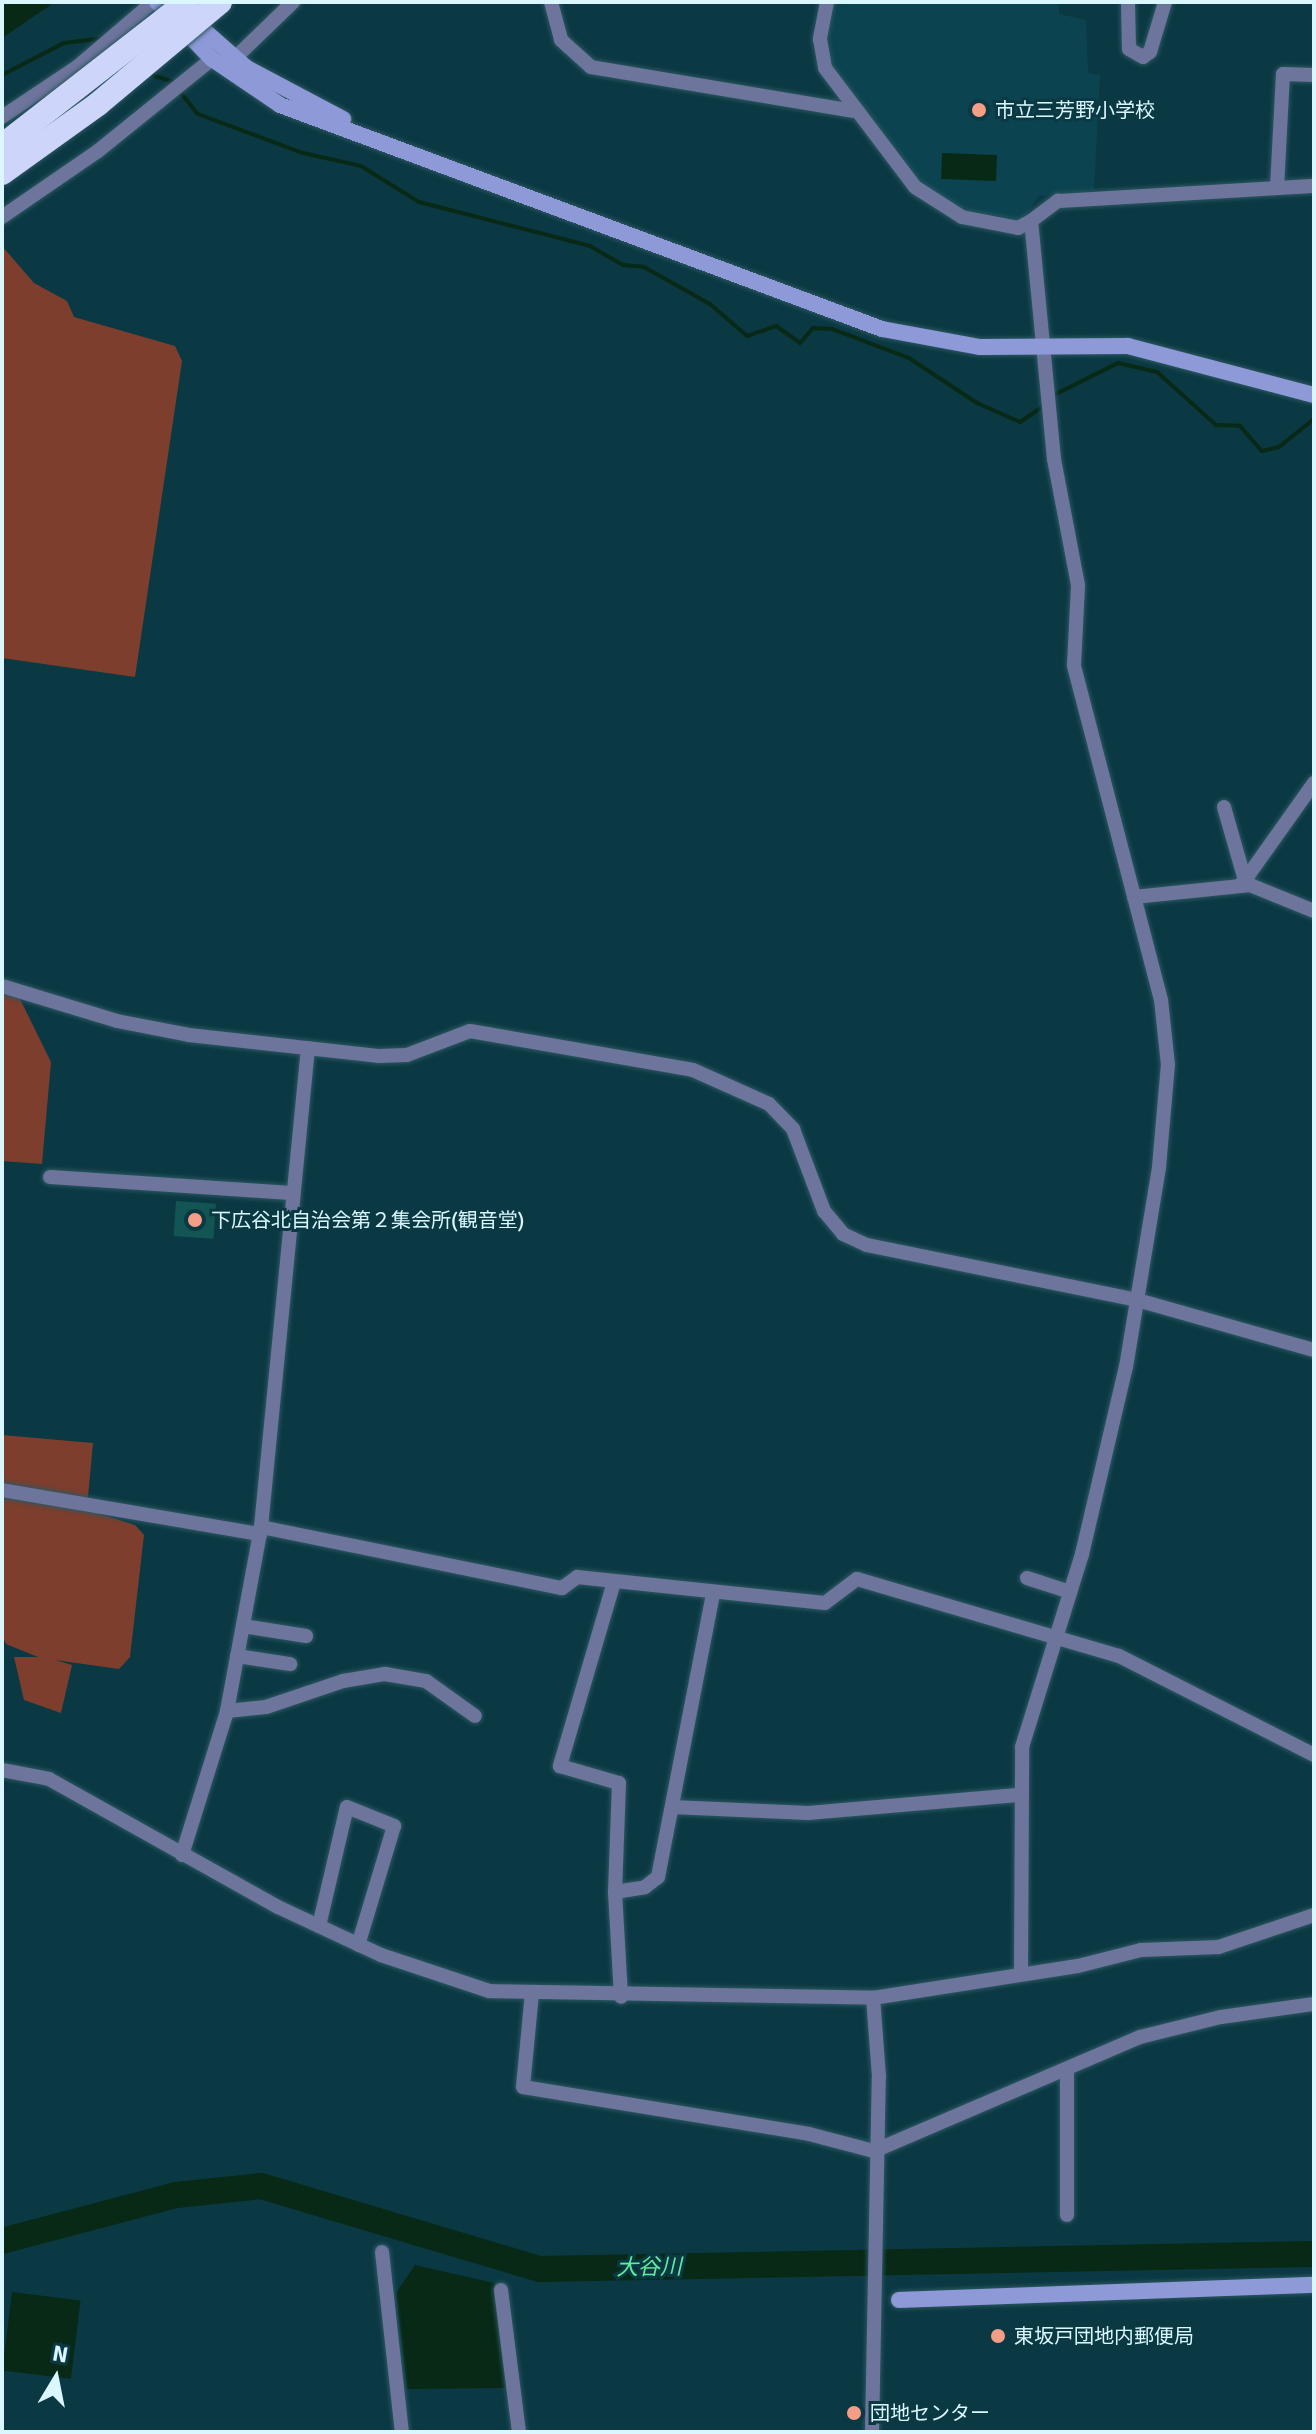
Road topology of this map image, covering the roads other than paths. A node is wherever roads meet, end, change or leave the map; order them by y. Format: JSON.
{"nodes":[{"id":1,"x":155,"y":2,"type":"edge"},
{"id":2,"x":173,"y":2,"type":"edge"},
{"id":3,"x":187,"y":2,"type":"edge"},
{"id":4,"x":220,"y":2,"type":"edge"},
{"id":5,"x":293,"y":2,"type":"edge"},
{"id":6,"x":551,"y":2,"type":"edge"},
{"id":7,"x":827,"y":2,"type":"edge"},
{"id":8,"x":1128,"y":2,"type":"edge"},
{"id":9,"x":1165,"y":2,"type":"edge"},
{"id":10,"x":235,"y":58,"type":"junction"},
{"id":11,"x":212,"y":59,"type":"junction"},
{"id":12,"x":1314,"y":75,"type":"edge"},
{"id":13,"x":853,"y":111,"type":"junction"},
{"id":14,"x":2,"y":117,"type":"edge"},
{"id":15,"x":2,"y":146,"type":"edge"},
{"id":16,"x":440,"y":162,"type":"junction"},
{"id":17,"x":2,"y":173,"type":"edge"},
{"id":18,"x":1314,"y":186,"type":"edge"},
{"id":19,"x":1277,"y":188,"type":"junction"},
{"id":20,"x":2,"y":217,"type":"edge"},
{"id":21,"x":1031,"y":221,"type":"junction"},
{"id":22,"x":1042,"y":346,"type":"junction"},
{"id":23,"x":1314,"y":395,"type":"edge"},
{"id":24,"x":1314,"y":783,"type":"edge"},
{"id":25,"x":1224,"y":807,"type":"dead end"},
{"id":26,"x":1242,"y":883,"type":"junction"},
{"id":27,"x":1134,"y":897,"type":"junction"},
{"id":28,"x":1314,"y":911,"type":"edge"},
{"id":29,"x":2,"y":986,"type":"edge"},
{"id":30,"x":308,"y":1048,"type":"junction"},
{"id":31,"x":50,"y":1177,"type":"dead end"},
{"id":32,"x":291,"y":1193,"type":"junction"},
{"id":33,"x":1137,"y":1300,"type":"junction"},
{"id":34,"x":1314,"y":1350,"type":"edge"},
{"id":35,"x":2,"y":1490,"type":"edge"},
{"id":36,"x":260,"y":1530,"type":"junction"},
{"id":37,"x":1027,"y":1578,"type":"dead end"},
{"id":38,"x":614,"y":1582,"type":"junction"},
{"id":39,"x":1070,"y":1592,"type":"junction"},
{"id":40,"x":713,"y":1593,"type":"junction"},
{"id":41,"x":243,"y":1626,"type":"junction"},
{"id":42,"x":1057,"y":1635,"type":"junction"},
{"id":43,"x":306,"y":1636,"type":"dead end"},
{"id":44,"x":237,"y":1656,"type":"junction"},
{"id":45,"x":290,"y":1664,"type":"dead end"},
{"id":46,"x":227,"y":1711,"type":"junction"},
{"id":47,"x":475,"y":1716,"type":"dead end"},
{"id":48,"x":1314,"y":1755,"type":"edge"},
{"id":49,"x":2,"y":1770,"type":"edge"},
{"id":50,"x":1020,"y":1795,"type":"junction"},
{"id":51,"x":672,"y":1807,"type":"junction"},
{"id":52,"x":182,"y":1855,"type":"junction"},
{"id":53,"x":615,"y":1892,"type":"junction"},
{"id":54,"x":1314,"y":1915,"type":"edge"},
{"id":55,"x":319,"y":1926,"type":"junction"},
{"id":56,"x":358,"y":1945,"type":"junction"},
{"id":57,"x":1021,"y":1974,"type":"junction"},
{"id":58,"x":532,"y":1993,"type":"junction"},
{"id":59,"x":621,"y":1997,"type":"junction"},
{"id":60,"x":873,"y":1998,"type":"junction"},
{"id":61,"x":1314,"y":2004,"type":"edge"},
{"id":62,"x":1067,"y":2069,"type":"junction"},
{"id":63,"x":874,"y":2151,"type":"junction"},
{"id":64,"x":1067,"y":2215,"type":"dead end"},
{"id":65,"x":382,"y":2252,"type":"dead end"},
{"id":66,"x":1314,"y":2285,"type":"edge"},
{"id":67,"x":501,"y":2290,"type":"dead end"},
{"id":68,"x":899,"y":2300,"type":"joint"},
{"id":69,"x":878,"y":2312,"type":"junction"},
{"id":70,"x":402,"y":2432,"type":"edge"},
{"id":71,"x":519,"y":2432,"type":"edge"},
{"id":72,"x":872,"y":2432,"type":"edge"}],
"edges":[{"from":1,"to":11,"type":"street"},
{"from":1,"to":14,"type":"street"},
{"from":2,"to":10,"type":"street"},
{"from":3,"to":15,"type":"highway","bridge":true},
{"from":4,"to":17,"type":"highway","bridge":true},
{"from":5,"to":10,"type":"street"},
{"from":6,"to":13,"type":"street"},
{"from":7,"to":13,"type":"street"},
{"from":8,"to":9,"type":"street"},
{"from":10,"to":16,"type":"street"},
{"from":11,"to":16,"type":"street"},
{"from":11,"to":20,"type":"street"},
{"from":12,"to":19,"type":"street"},
{"from":13,"to":21,"type":"street"},
{"from":16,"to":22,"type":"street"},
{"from":18,"to":19,"type":"street"},
{"from":19,"to":21,"type":"street"},
{"from":21,"to":22,"type":"street"},
{"from":22,"to":23,"type":"street"},
{"from":22,"to":27,"type":"street"},
{"from":24,"to":26,"type":"street"},
{"from":25,"to":26,"type":"street"},
{"from":26,"to":27,"type":"street"},
{"from":26,"to":28,"type":"street"},
{"from":27,"to":33,"type":"street"},
{"from":29,"to":30,"type":"street"},
{"from":30,"to":32,"type":"street"},
{"from":30,"to":33,"type":"street"},
{"from":31,"to":32,"type":"street"},
{"from":32,"to":36,"type":"street"},
{"from":33,"to":34,"type":"street"},
{"from":33,"to":39,"type":"street"},
{"from":35,"to":36,"type":"street"},
{"from":36,"to":38,"type":"street"},
{"from":36,"to":41,"type":"street"},
{"from":37,"to":39,"type":"street"},
{"from":38,"to":40,"type":"street"},
{"from":38,"to":53,"type":"street"},
{"from":39,"to":42,"type":"street"},
{"from":40,"to":42,"type":"street"},
{"from":40,"to":51,"type":"street"},
{"from":41,"to":43,"type":"street"},
{"from":41,"to":44,"type":"street"},
{"from":42,"to":48,"type":"street"},
{"from":42,"to":50,"type":"street"},
{"from":44,"to":45,"type":"street"},
{"from":44,"to":46,"type":"street"},
{"from":46,"to":47,"type":"street"},
{"from":46,"to":52,"type":"street"},
{"from":49,"to":52,"type":"street"},
{"from":50,"to":51,"type":"street"},
{"from":50,"to":57,"type":"street"},
{"from":51,"to":53,"type":"street"},
{"from":52,"to":55,"type":"street"},
{"from":53,"to":59,"type":"street"},
{"from":54,"to":57,"type":"street"},
{"from":55,"to":56,"type":"street"},
{"from":55,"to":56,"type":"street"},
{"from":56,"to":58,"type":"street"},
{"from":57,"to":60,"type":"street"},
{"from":58,"to":59,"type":"street"},
{"from":58,"to":63,"type":"street"},
{"from":59,"to":60,"type":"street"},
{"from":60,"to":63,"type":"street"},
{"from":61,"to":62,"type":"street"},
{"from":62,"to":63,"type":"street"},
{"from":62,"to":64,"type":"street"},
{"from":63,"to":69,"type":"street"},
{"from":65,"to":70,"type":"street"},
{"from":66,"to":68,"type":"street"},
{"from":67,"to":71,"type":"street"},
{"from":68,"to":69,"type":"street"},
{"from":69,"to":72,"type":"street"}]}
